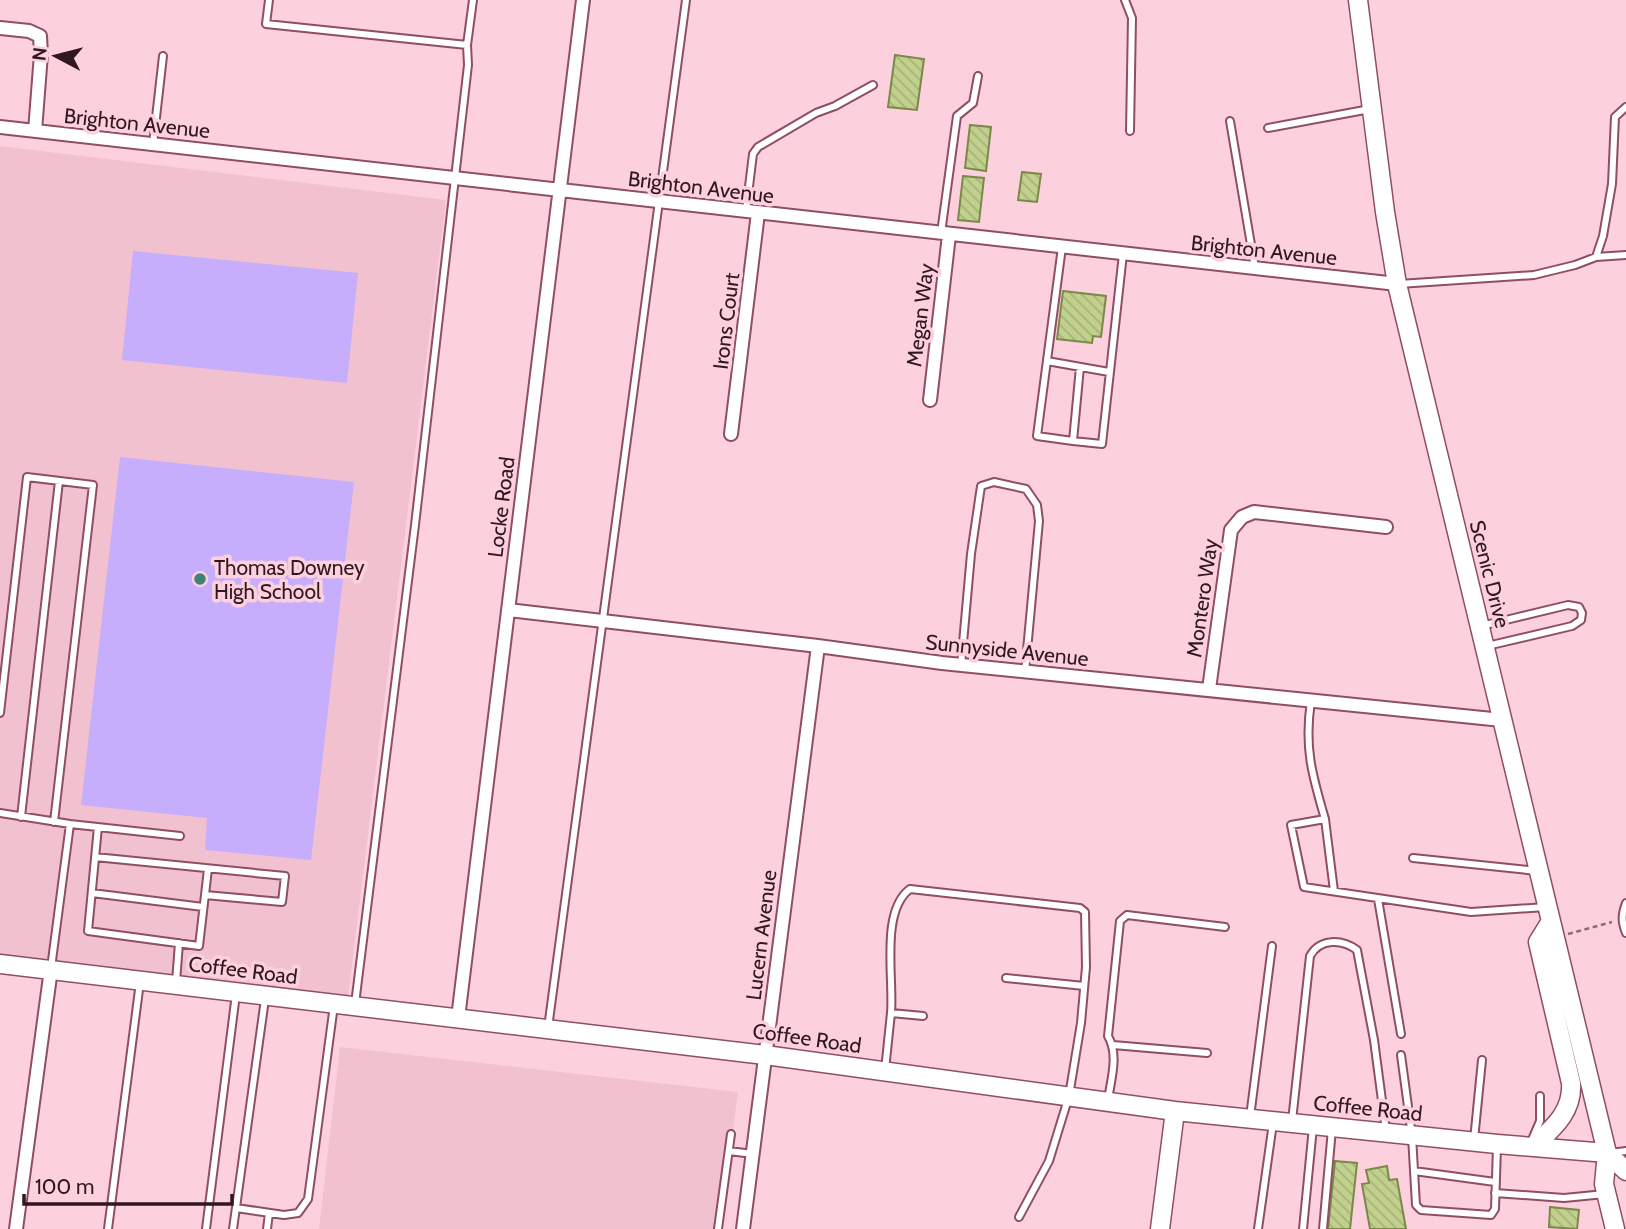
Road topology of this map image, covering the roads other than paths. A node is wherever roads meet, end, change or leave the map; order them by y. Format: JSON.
{"nodes":[{"id":1,"x":269,"y":0,"type":"edge"},
{"id":2,"x":473,"y":0,"type":"edge"},
{"id":3,"x":583,"y":0,"type":"edge"},
{"id":4,"x":686,"y":0,"type":"edge"},
{"id":5,"x":1125,"y":0,"type":"edge"},
{"id":6,"x":1358,"y":0,"type":"edge"},
{"id":7,"x":0,"y":28,"type":"edge"},
{"id":8,"x":467,"y":45,"type":"junction"},
{"id":9,"x":163,"y":56,"type":"dead end"},
{"id":10,"x":978,"y":76,"type":"dead end"},
{"id":11,"x":873,"y":85,"type":"dead end"},
{"id":12,"x":1626,"y":107,"type":"edge"},
{"id":13,"x":1372,"y":109,"type":"junction"},
{"id":14,"x":1230,"y":121,"type":"dead end"},
{"id":15,"x":0,"y":127,"type":"edge"},
{"id":16,"x":1268,"y":128,"type":"dead end"},
{"id":17,"x":35,"y":131,"type":"junction"},
{"id":18,"x":1129,"y":131,"type":"dead end"},
{"id":19,"x":153,"y":144,"type":"junction"},
{"id":20,"x":454,"y":177,"type":"junction"},
{"id":21,"x":560,"y":190,"type":"junction"},
{"id":22,"x":661,"y":202,"type":"junction"},
{"id":23,"x":752,"y":212,"type":"junction"},
{"id":24,"x":945,"y":234,"type":"junction"},
{"id":25,"x":1062,"y":247,"type":"junction"},
{"id":26,"x":1123,"y":254,"type":"junction"},
{"id":27,"x":1626,"y":255,"type":"edge"},
{"id":28,"x":1596,"y":257,"type":"junction"},
{"id":29,"x":1255,"y":268,"type":"junction"},
{"id":30,"x":1397,"y":284,"type":"junction"},
{"id":31,"x":1047,"y":361,"type":"junction"},
{"id":32,"x":1080,"y":367,"type":"junction"},
{"id":33,"x":1109,"y":372,"type":"junction"},
{"id":34,"x":930,"y":400,"type":"dead end"},
{"id":35,"x":731,"y":434,"type":"dead end"},
{"id":36,"x":1073,"y":441,"type":"junction"},
{"id":37,"x":59,"y":481,"type":"junction"},
{"id":38,"x":1386,"y":527,"type":"dead end"},
{"id":39,"x":508,"y":610,"type":"junction"},
{"id":40,"x":602,"y":621,"type":"junction"},
{"id":41,"x":1480,"y":626,"type":"junction"},
{"id":42,"x":818,"y":646,"type":"junction"},
{"id":43,"x":1485,"y":647,"type":"junction"},
{"id":44,"x":961,"y":665,"type":"junction"},
{"id":45,"x":1026,"y":672,"type":"junction"},
{"id":46,"x":1209,"y":688,"type":"junction"},
{"id":47,"x":1311,"y":699,"type":"junction"},
{"id":48,"x":0,"y":713,"type":"edge"},
{"id":49,"x":1502,"y":720,"type":"junction"},
{"id":50,"x":0,"y":813,"type":"edge"},
{"id":51,"x":21,"y":817,"type":"junction"},
{"id":52,"x":1325,"y":819,"type":"junction"},
{"id":53,"x":54,"y":822,"type":"junction"},
{"id":54,"x":70,"y":824,"type":"junction"},
{"id":55,"x":99,"y":827,"type":"junction"},
{"id":56,"x":180,"y":836,"type":"dead end"},
{"id":57,"x":96,"y":857,"type":"junction"},
{"id":58,"x":1413,"y":858,"type":"dead end"},
{"id":59,"x":208,"y":869,"type":"junction"},
{"id":60,"x":1539,"y":871,"type":"junction"},
{"id":61,"x":1334,"y":891,"type":"junction"},
{"id":62,"x":92,"y":893,"type":"junction"},
{"id":63,"x":205,"y":895,"type":"junction"},
{"id":64,"x":1378,"y":899,"type":"junction"},
{"id":65,"x":1626,"y":903,"type":"edge"},
{"id":66,"x":204,"y":907,"type":"junction"},
{"id":67,"x":1551,"y":922,"type":"junction"},
{"id":68,"x":1225,"y":927,"type":"dead end"},
{"id":69,"x":1626,"y":933,"type":"edge"},
{"id":70,"x":179,"y":943,"type":"junction"},
{"id":71,"x":1272,"y":946,"type":"dead end"},
{"id":72,"x":0,"y":964,"type":"edge"},
{"id":73,"x":51,"y":970,"type":"junction"},
{"id":74,"x":1006,"y":978,"type":"dead end"},
{"id":75,"x":141,"y":980,"type":"junction"},
{"id":76,"x":175,"y":984,"type":"junction"},
{"id":77,"x":1084,"y":986,"type":"junction"},
{"id":78,"x":236,"y":992,"type":"junction"},
{"id":79,"x":265,"y":995,"type":"junction"},
{"id":80,"x":334,"y":1004,"type":"junction"},
{"id":81,"x":355,"y":1006,"type":"junction"},
{"id":82,"x":891,"y":1013,"type":"junction"},
{"id":83,"x":923,"y":1016,"type":"dead end"},
{"id":84,"x":458,"y":1018,"type":"junction"},
{"id":85,"x":548,"y":1029,"type":"junction"},
{"id":86,"x":1401,"y":1034,"type":"dead end"},
{"id":87,"x":1113,"y":1045,"type":"junction"},
{"id":88,"x":1207,"y":1053,"type":"dead end"},
{"id":89,"x":765,"y":1055,"type":"junction"},
{"id":90,"x":1401,"y":1055,"type":"dead end"},
{"id":91,"x":1482,"y":1060,"type":"dead end"},
{"id":92,"x":885,"y":1072,"type":"junction"},
{"id":93,"x":1539,"y":1096,"type":"dead end"},
{"id":94,"x":1069,"y":1097,"type":"junction"},
{"id":95,"x":1107,"y":1102,"type":"junction"},
{"id":96,"x":1175,"y":1111,"type":"junction"},
{"id":97,"x":1250,"y":1119,"type":"junction"},
{"id":98,"x":1273,"y":1121,"type":"junction"},
{"id":99,"x":1292,"y":1123,"type":"junction"},
{"id":100,"x":1313,"y":1125,"type":"junction"},
{"id":101,"x":1332,"y":1127,"type":"junction"},
{"id":102,"x":1386,"y":1133,"type":"junction"},
{"id":103,"x":731,"y":1134,"type":"dead end"},
{"id":104,"x":1412,"y":1136,"type":"junction"},
{"id":105,"x":1474,"y":1142,"type":"junction"},
{"id":106,"x":1497,"y":1144,"type":"junction"},
{"id":107,"x":1531,"y":1147,"type":"junction"},
{"id":108,"x":1626,"y":1151,"type":"edge"},
{"id":109,"x":729,"y":1152,"type":"junction"},
{"id":110,"x":1607,"y":1153,"type":"junction"},
{"id":111,"x":752,"y":1154,"type":"junction"},
{"id":112,"x":1414,"y":1171,"type":"junction"},
{"id":113,"x":1626,"y":1171,"type":"edge"},
{"id":114,"x":1495,"y":1182,"type":"junction"},
{"id":115,"x":1495,"y":1193,"type":"junction"},
{"id":116,"x":1606,"y":1194,"type":"junction"},
{"id":117,"x":236,"y":1209,"type":"junction"},
{"id":118,"x":269,"y":1213,"type":"junction"},
{"id":119,"x":1019,"y":1217,"type":"dead end"},
{"id":120,"x":16,"y":1229,"type":"edge"},
{"id":121,"x":108,"y":1229,"type":"edge"},
{"id":122,"x":206,"y":1229,"type":"edge"},
{"id":123,"x":233,"y":1229,"type":"edge"},
{"id":124,"x":267,"y":1229,"type":"edge"},
{"id":125,"x":718,"y":1229,"type":"edge"},
{"id":126,"x":743,"y":1229,"type":"edge"},
{"id":127,"x":1160,"y":1229,"type":"edge"},
{"id":128,"x":1258,"y":1229,"type":"edge"},
{"id":129,"x":1303,"y":1229,"type":"edge"},
{"id":130,"x":1323,"y":1229,"type":"edge"},
{"id":131,"x":1615,"y":1229,"type":"edge"}],
"edges":[{"from":1,"to":8,"type":"lane"},
{"from":2,"to":8,"type":"lane"},
{"from":3,"to":21,"type":"street","name":"Locke Road"},
{"from":4,"to":22,"type":"lane"},
{"from":5,"to":18,"type":"lane"},
{"from":6,"to":13,"type":"main road","name":"Scenic Drive"},
{"from":7,"to":17,"type":"street"},
{"from":8,"to":20,"type":"lane"},
{"from":9,"to":19,"type":"lane"},
{"from":10,"to":24,"type":"lane"},
{"from":11,"to":23,"type":"lane"},
{"from":12,"to":28,"type":"lane"},
{"from":13,"to":16,"type":"lane"},
{"from":13,"to":30,"type":"main road","name":"Scenic Drive"},
{"from":14,"to":29,"type":"lane"},
{"from":15,"to":17,"type":"street","name":"Brighton Avenue"},
{"from":17,"to":19,"type":"street","name":"Brighton Avenue"},
{"from":19,"to":20,"type":"street","name":"Brighton Avenue"},
{"from":20,"to":21,"type":"street","name":"Brighton Avenue"},
{"from":20,"to":81,"type":"lane"},
{"from":21,"to":22,"type":"street","name":"Brighton Avenue"},
{"from":21,"to":39,"type":"street","name":"Locke Road"},
{"from":22,"to":23,"type":"street","name":"Brighton Avenue"},
{"from":22,"to":40,"type":"lane"},
{"from":23,"to":24,"type":"street","name":"Brighton Avenue"},
{"from":23,"to":35,"type":"street","name":"Irons Court"},
{"from":24,"to":25,"type":"street","name":"Brighton Avenue"},
{"from":24,"to":34,"type":"street","name":"Megan Way"},
{"from":25,"to":26,"type":"street","name":"Brighton Avenue"},
{"from":25,"to":31,"type":"lane"},
{"from":26,"to":29,"type":"street","name":"Brighton Avenue"},
{"from":26,"to":33,"type":"lane"},
{"from":27,"to":28,"type":"lane"},
{"from":28,"to":30,"type":"lane"},
{"from":29,"to":30,"type":"street","name":"Brighton Avenue"},
{"from":30,"to":41,"type":"main road","name":"Scenic Drive"},
{"from":31,"to":32,"type":"lane"},
{"from":31,"to":36,"type":"lane"},
{"from":32,"to":33,"type":"lane"},
{"from":32,"to":36,"type":"lane"},
{"from":33,"to":36,"type":"lane"},
{"from":37,"to":48,"type":"lane"},
{"from":37,"to":51,"type":"lane"},
{"from":37,"to":53,"type":"lane"},
{"from":38,"to":46,"type":"street","name":"Montero Way"},
{"from":39,"to":40,"type":"street","name":"Sunnyside Avenue"},
{"from":39,"to":84,"type":"street","name":"Locke Road"},
{"from":40,"to":42,"type":"street","name":"Sunnyside Avenue"},
{"from":40,"to":85,"type":"lane"},
{"from":41,"to":43,"type":"main road","name":"Scenic Drive"},
{"from":41,"to":43,"type":"lane"},
{"from":42,"to":44,"type":"street","name":"Sunnyside Avenue"},
{"from":42,"to":89,"type":"street","name":"Lucern Avenue"},
{"from":43,"to":49,"type":"main road","name":"Scenic Drive"},
{"from":44,"to":45,"type":"street","name":"Sunnyside Avenue"},
{"from":44,"to":45,"type":"lane"},
{"from":45,"to":46,"type":"street","name":"Sunnyside Avenue"},
{"from":46,"to":47,"type":"street","name":"Sunnyside Avenue"},
{"from":47,"to":49,"type":"street","name":"Sunnyside Avenue"},
{"from":47,"to":52,"type":"lane"},
{"from":49,"to":60,"type":"main road","name":"Scenic Drive"},
{"from":50,"to":51,"type":"lane"},
{"from":51,"to":53,"type":"lane"},
{"from":52,"to":61,"type":"lane"},
{"from":52,"to":61,"type":"lane"},
{"from":53,"to":54,"type":"lane"},
{"from":54,"to":55,"type":"lane"},
{"from":54,"to":73,"type":"lane"},
{"from":55,"to":56,"type":"lane"},
{"from":55,"to":57,"type":"lane"},
{"from":57,"to":59,"type":"lane"},
{"from":57,"to":62,"type":"lane"},
{"from":58,"to":60,"type":"lane"},
{"from":59,"to":63,"type":"lane"},
{"from":59,"to":63,"type":"lane"},
{"from":60,"to":67,"type":"main road","name":"Scenic Drive"},
{"from":61,"to":64,"type":"lane"},
{"from":62,"to":66,"type":"lane"},
{"from":62,"to":70,"type":"lane"},
{"from":63,"to":66,"type":"lane"},
{"from":64,"to":67,"type":"lane"},
{"from":64,"to":86,"type":"lane"},
{"from":65,"to":69,"type":"lane"},
{"from":66,"to":70,"type":"lane"},
{"from":67,"to":107,"type":"main road"},
{"from":67,"to":110,"type":"main road","name":"Scenic Drive"},
{"from":68,"to":87,"type":"lane"},
{"from":70,"to":76,"type":"lane"},
{"from":71,"to":97,"type":"lane"},
{"from":72,"to":73,"type":"main road","name":"Coffee Road"},
{"from":73,"to":75,"type":"main road","name":"Coffee Road"},
{"from":73,"to":120,"type":"street"},
{"from":74,"to":77,"type":"lane"},
{"from":75,"to":76,"type":"main road","name":"Coffee Road"},
{"from":75,"to":121,"type":"lane"},
{"from":76,"to":78,"type":"main road","name":"Coffee Road"},
{"from":77,"to":82,"type":"lane"},
{"from":77,"to":94,"type":"lane"},
{"from":78,"to":79,"type":"main road","name":"Coffee Road"},
{"from":78,"to":122,"type":"lane"},
{"from":79,"to":80,"type":"main road","name":"Coffee Road"},
{"from":79,"to":117,"type":"lane"},
{"from":80,"to":81,"type":"main road","name":"Coffee Road"},
{"from":80,"to":118,"type":"lane"},
{"from":81,"to":84,"type":"main road","name":"Coffee Road"},
{"from":82,"to":83,"type":"lane"},
{"from":82,"to":92,"type":"lane"},
{"from":84,"to":85,"type":"main road","name":"Coffee Road"},
{"from":85,"to":89,"type":"main road","name":"Coffee Road"},
{"from":87,"to":88,"type":"lane"},
{"from":87,"to":95,"type":"lane"},
{"from":89,"to":92,"type":"main road","name":"Coffee Road"},
{"from":89,"to":111,"type":"street","name":"Lucern Avenue"},
{"from":90,"to":104,"type":"lane"},
{"from":91,"to":105,"type":"lane"},
{"from":92,"to":94,"type":"main road","name":"Coffee Road"},
{"from":93,"to":107,"type":"lane"},
{"from":94,"to":95,"type":"main road","name":"Coffee Road"},
{"from":94,"to":119,"type":"lane"},
{"from":95,"to":96,"type":"main road","name":"Coffee Road"},
{"from":96,"to":97,"type":"main road","name":"Coffee Road"},
{"from":96,"to":127,"type":"main road"},
{"from":97,"to":98,"type":"main road","name":"Coffee Road"},
{"from":98,"to":99,"type":"main road","name":"Coffee Road"},
{"from":98,"to":128,"type":"lane"},
{"from":99,"to":100,"type":"main road","name":"Coffee Road"},
{"from":99,"to":102,"type":"lane"},
{"from":100,"to":101,"type":"main road","name":"Coffee Road"},
{"from":100,"to":129,"type":"lane"},
{"from":101,"to":102,"type":"main road","name":"Coffee Road"},
{"from":101,"to":130,"type":"lane"},
{"from":102,"to":104,"type":"main road","name":"Coffee Road"},
{"from":103,"to":109,"type":"lane"},
{"from":104,"to":105,"type":"main road","name":"Coffee Road"},
{"from":104,"to":112,"type":"lane"},
{"from":105,"to":106,"type":"main road","name":"Coffee Road"},
{"from":106,"to":107,"type":"main road","name":"Coffee Road"},
{"from":106,"to":114,"type":"lane"},
{"from":107,"to":110,"type":"main road","name":"Coffee Road"},
{"from":108,"to":110,"type":"lane"},
{"from":109,"to":111,"type":"lane"},
{"from":109,"to":125,"type":"lane"},
{"from":110,"to":113,"type":"main road"},
{"from":110,"to":116,"type":"main road","name":"Scenic Drive"},
{"from":111,"to":126,"type":"street","name":"Lucern Avenue"},
{"from":112,"to":114,"type":"lane"},
{"from":112,"to":115,"type":"lane"},
{"from":114,"to":115,"type":"lane"},
{"from":115,"to":116,"type":"lane"},
{"from":116,"to":131,"type":"main road","name":"Scenic Drive"},
{"from":117,"to":118,"type":"lane"},
{"from":117,"to":123,"type":"lane"},
{"from":118,"to":124,"type":"lane"}]}
